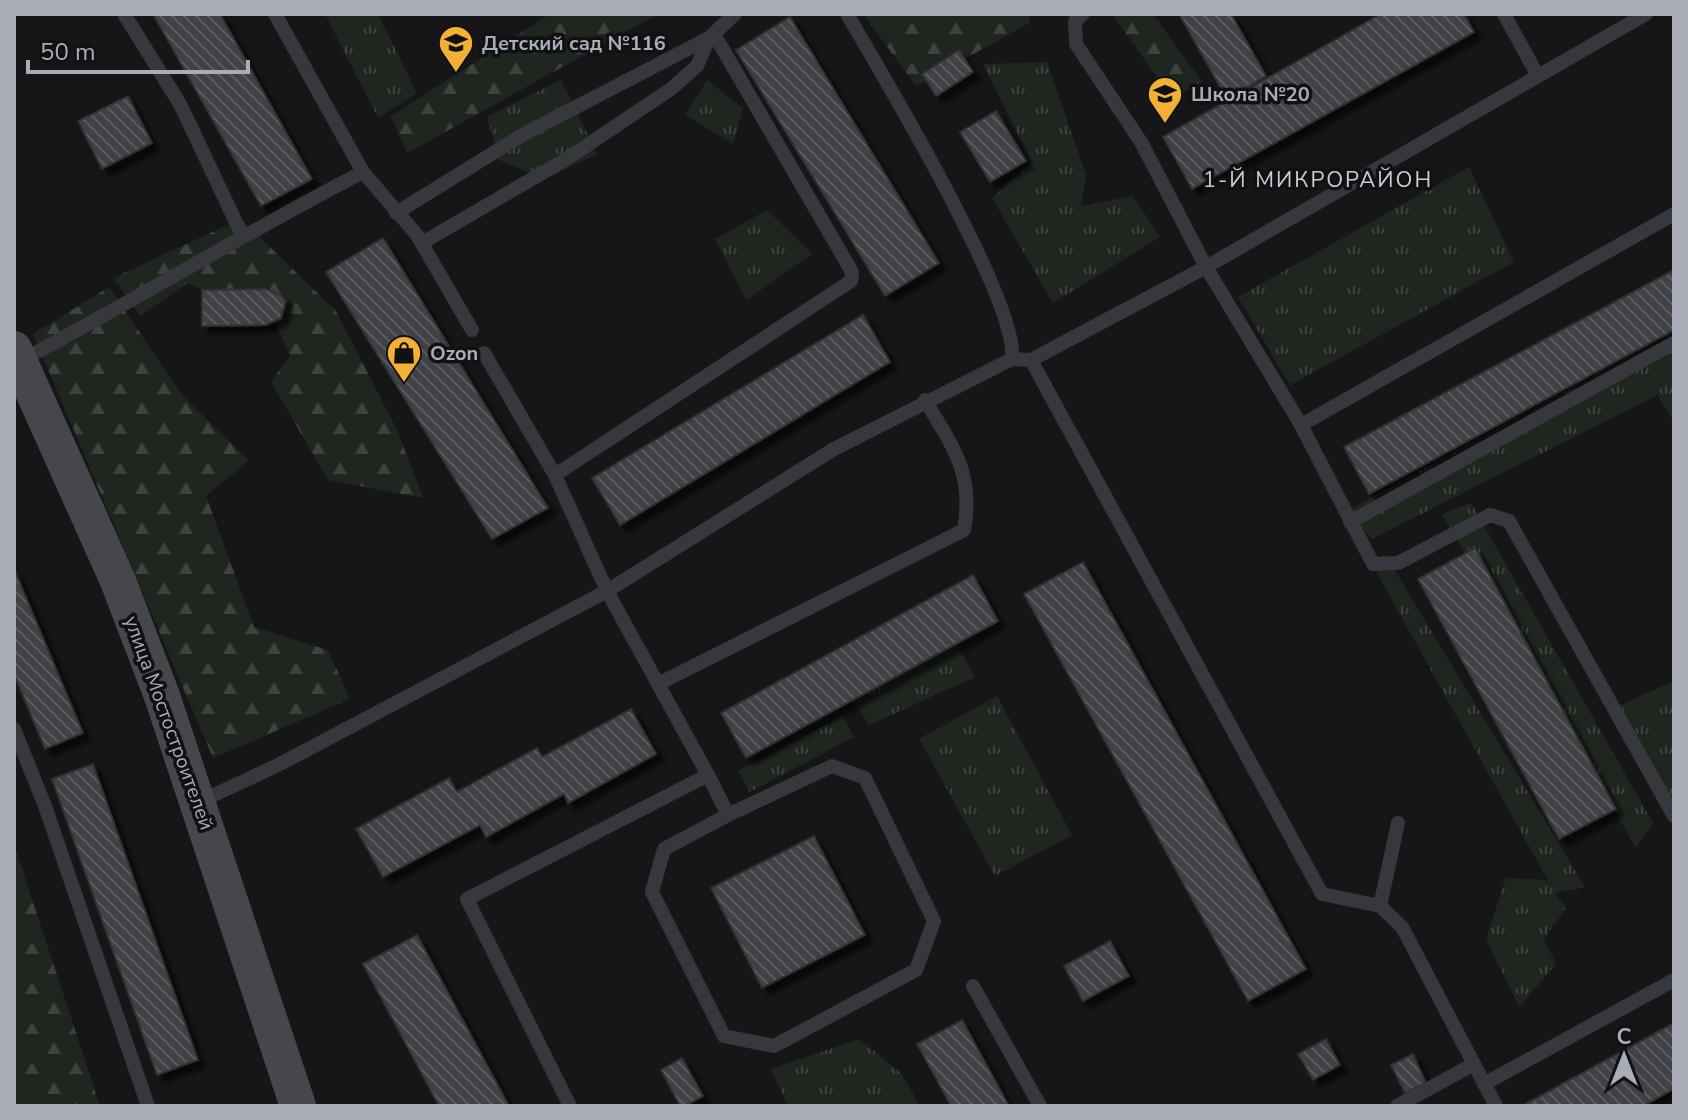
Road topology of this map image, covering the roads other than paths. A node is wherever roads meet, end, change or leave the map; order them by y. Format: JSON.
{"nodes":[{"id":1,"x":124,"y":14,"type":"edge"},
{"id":2,"x":275,"y":14,"type":"edge"},
{"id":3,"x":735,"y":14,"type":"edge"},
{"id":4,"x":847,"y":14,"type":"edge"},
{"id":5,"x":1083,"y":14,"type":"edge"},
{"id":6,"x":1504,"y":14,"type":"edge"},
{"id":7,"x":1646,"y":14,"type":"edge"},
{"id":8,"x":711,"y":36,"type":"junction"},
{"id":9,"x":1538,"y":76,"type":"junction"},
{"id":10,"x":363,"y":172,"type":"junction"},
{"id":11,"x":396,"y":213,"type":"junction"},
{"id":12,"x":1674,"y":214,"type":"edge"},
{"id":13,"x":242,"y":235,"type":"junction"},
{"id":14,"x":422,"y":243,"type":"junction"},
{"id":15,"x":1206,"y":267,"type":"junction"},
{"id":16,"x":472,"y":330,"type":"dead end"},
{"id":17,"x":1674,"y":343,"type":"edge"},
{"id":18,"x":484,"y":353,"type":"dead end"},
{"id":19,"x":17,"y":355,"type":"edge"},
{"id":20,"x":1012,"y":359,"type":"junction"},
{"id":21,"x":1031,"y":360,"type":"junction"},
{"id":22,"x":925,"y":400,"type":"junction"},
{"id":23,"x":1301,"y":425,"type":"junction"},
{"id":24,"x":555,"y":475,"type":"junction"},
{"id":25,"x":1350,"y":522,"type":"junction"},
{"id":26,"x":607,"y":591,"type":"junction"},
{"id":27,"x":658,"y":684,"type":"junction"},
{"id":28,"x":14,"y":729,"type":"edge"},
{"id":29,"x":708,"y":775,"type":"junction"},
{"id":30,"x":199,"y":803,"type":"junction"},
{"id":31,"x":728,"y":815,"type":"junction"},
{"id":32,"x":1674,"y":816,"type":"edge"},
{"id":33,"x":1398,"y":823,"type":"dead end"},
{"id":34,"x":1380,"y":906,"type":"junction"},
{"id":35,"x":1674,"y":980,"type":"edge"},
{"id":36,"x":973,"y":986,"type":"dead end"},
{"id":37,"x":1474,"y":1064,"type":"junction"},
{"id":38,"x":1484,"y":1084,"type":"junction"},
{"id":39,"x":148,"y":1106,"type":"edge"},
{"id":40,"x":298,"y":1106,"type":"edge"},
{"id":41,"x":570,"y":1106,"type":"edge"},
{"id":42,"x":1040,"y":1106,"type":"edge"},
{"id":43,"x":1397,"y":1106,"type":"edge"},
{"id":44,"x":1496,"y":1106,"type":"edge"}],
"edges":[{"from":1,"to":13,"type":"lane"},
{"from":2,"to":10,"type":"lane"},
{"from":3,"to":8,"type":"lane"},
{"from":4,"to":20,"type":"lane"},
{"from":5,"to":15,"type":"lane"},
{"from":6,"to":9,"type":"lane"},
{"from":7,"to":9,"type":"lane"},
{"from":8,"to":11,"type":"lane"},
{"from":8,"to":14,"type":"lane"},
{"from":8,"to":24,"type":"lane"},
{"from":9,"to":15,"type":"lane"},
{"from":10,"to":11,"type":"lane"},
{"from":10,"to":13,"type":"lane"},
{"from":11,"to":14,"type":"lane"},
{"from":12,"to":23,"type":"lane"},
{"from":13,"to":19,"type":"lane"},
{"from":14,"to":16,"type":"lane"},
{"from":15,"to":21,"type":"lane"},
{"from":15,"to":23,"type":"lane"},
{"from":17,"to":25,"type":"lane"},
{"from":18,"to":24,"type":"lane"},
{"from":19,"to":30,"type":"main road","name":"улица Мостостроителей"},
{"from":20,"to":21,"type":"lane"},
{"from":20,"to":22,"type":"lane"},
{"from":21,"to":34,"type":"lane"},
{"from":22,"to":26,"type":"lane"},
{"from":22,"to":27,"type":"lane"},
{"from":23,"to":25,"type":"lane"},
{"from":24,"to":26,"type":"lane"},
{"from":25,"to":32,"type":"lane"},
{"from":26,"to":27,"type":"lane"},
{"from":26,"to":30,"type":"lane"},
{"from":27,"to":29,"type":"lane"},
{"from":28,"to":39,"type":"lane"},
{"from":29,"to":31,"type":"lane"},
{"from":29,"to":41,"type":"lane"},
{"from":30,"to":40,"type":"main road","name":"улица Мостостроителей"},
{"from":31,"to":31,"type":"lane"},
{"from":33,"to":34,"type":"lane"},
{"from":34,"to":37,"type":"lane"},
{"from":35,"to":38,"type":"lane"},
{"from":36,"to":42,"type":"lane"},
{"from":37,"to":38,"type":"lane"},
{"from":37,"to":43,"type":"lane"},
{"from":38,"to":44,"type":"lane"}]}
